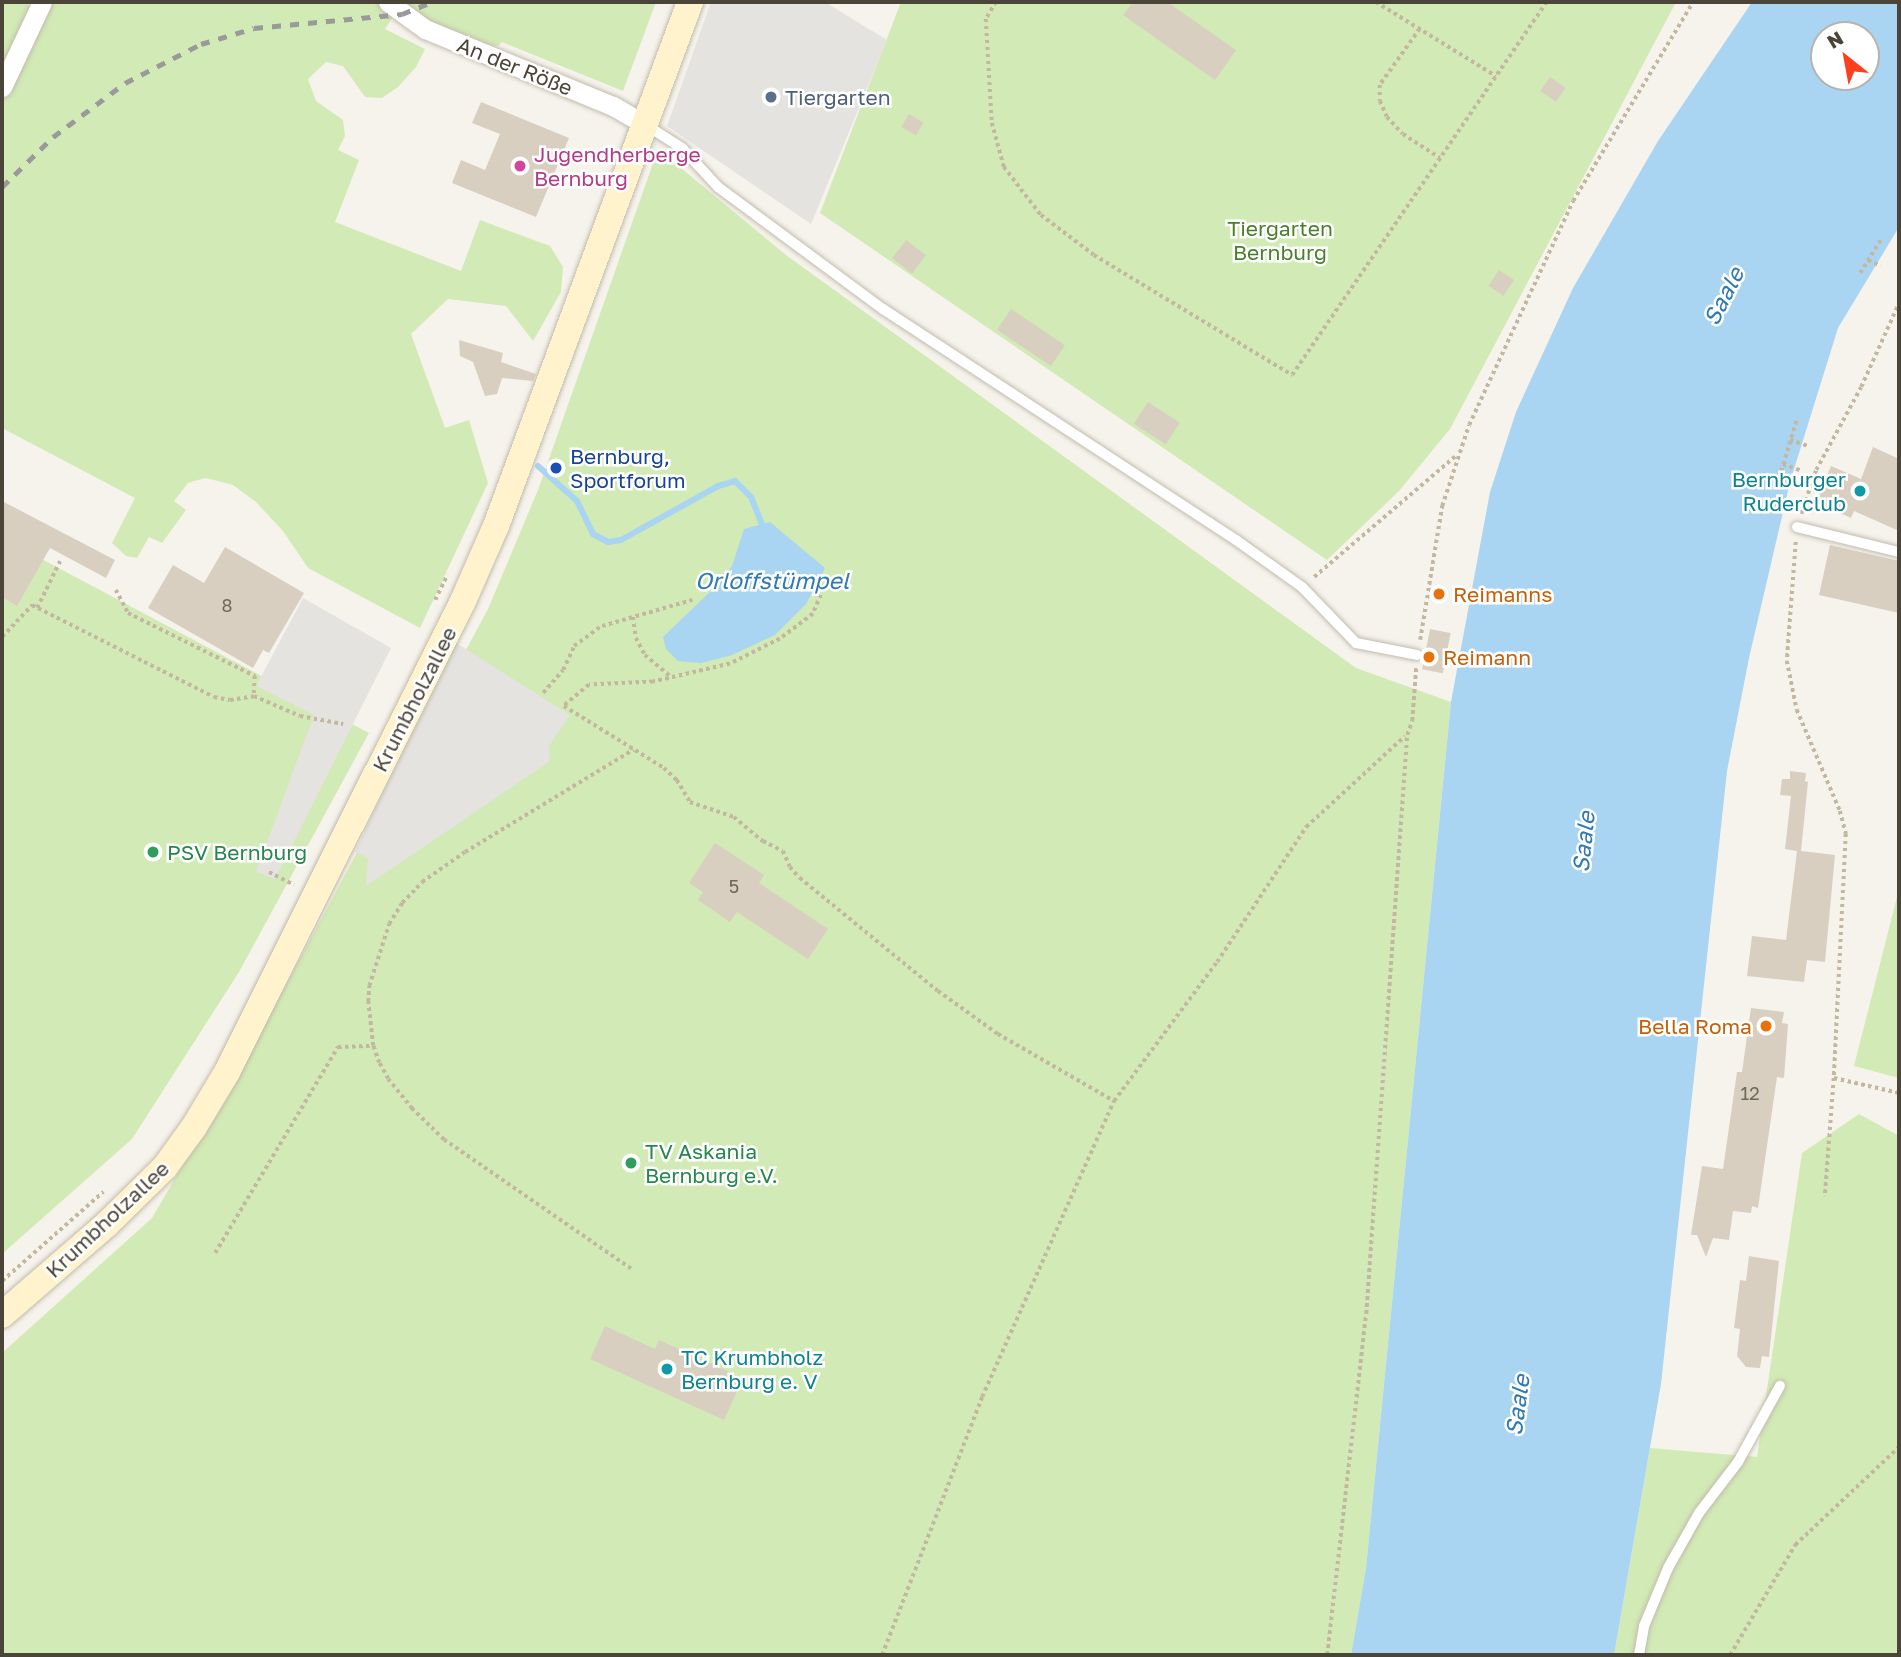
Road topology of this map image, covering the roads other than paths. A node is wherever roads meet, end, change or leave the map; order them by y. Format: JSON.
{"nodes":[{"id":1,"x":42,"y":2,"type":"edge"},
{"id":2,"x":388,"y":2,"type":"edge"},
{"id":3,"x":690,"y":2,"type":"edge"},
{"id":4,"x":2,"y":87,"type":"edge"},
{"id":5,"x":646,"y":125,"type":"junction"},
{"id":6,"x":1797,"y":527,"type":"road end"},
{"id":7,"x":1899,"y":552,"type":"edge"},
{"id":8,"x":1417,"y":655,"type":"road end"},
{"id":9,"x":2,"y":1315,"type":"edge"},
{"id":10,"x":1780,"y":1386,"type":"dead end"},
{"id":11,"x":1639,"y":1655,"type":"edge"}],
"edges":[{"from":1,"to":4,"type":"street"},
{"from":2,"to":5,"type":"street","name":"An der Röße"},
{"from":3,"to":5,"type":"street","name":"Krumbholzallee"},
{"from":5,"to":8,"type":"lane"},
{"from":5,"to":9,"type":"street","name":"Krumbholzallee"},
{"from":6,"to":7,"type":"lane"},
{"from":10,"to":11,"type":"lane"}]}
